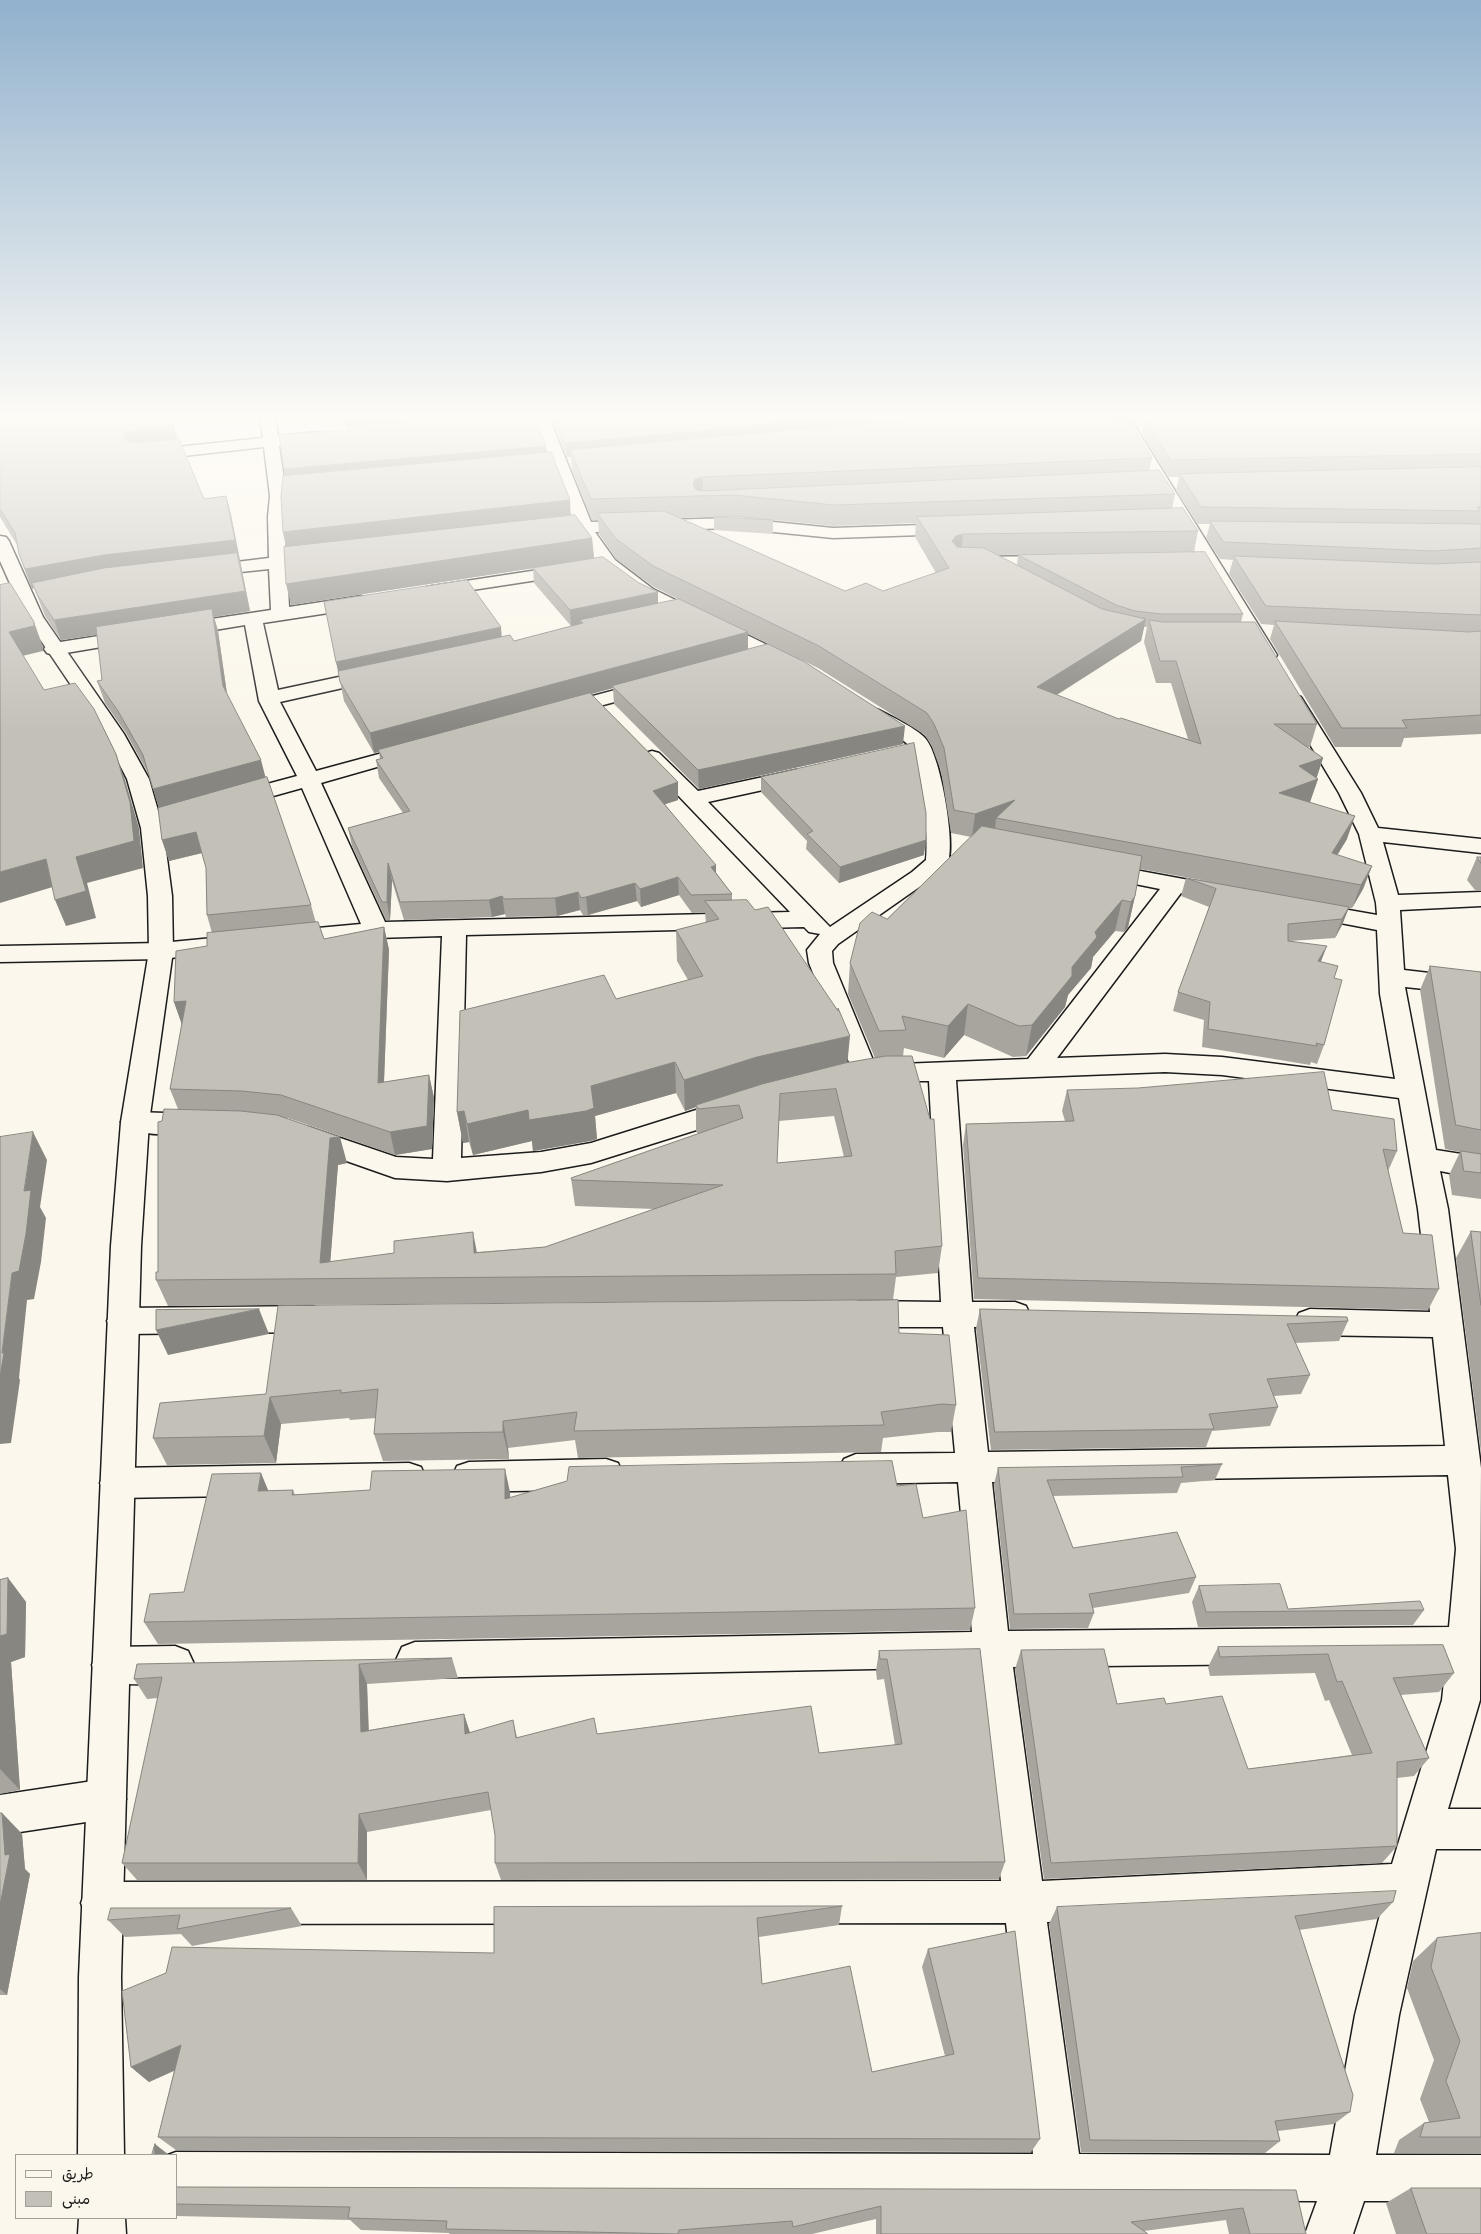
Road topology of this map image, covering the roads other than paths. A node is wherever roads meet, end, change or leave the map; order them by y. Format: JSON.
{"nodes":[{"id":1,"x":276,"y":524,"type":"edge"},
{"id":2,"x":687,"y":524,"type":"edge"},
{"id":3,"x":746,"y":524,"type":"edge"},
{"id":4,"x":1186,"y":524,"type":"edge"},
{"id":5,"x":585,"y":527,"type":"junction"},
{"id":6,"x":970,"y":529,"type":"edge"},
{"id":7,"x":535,"y":533,"type":"edge"},
{"id":8,"x":0,"y":541,"type":"edge"},
{"id":9,"x":337,"y":556,"type":"edge"},
{"id":10,"x":1073,"y":560,"type":"edge"},
{"id":11,"x":277,"y":562,"type":"junction"},
{"id":12,"x":961,"y":562,"type":"edge"},
{"id":13,"x":986,"y":562,"type":"junction"},
{"id":14,"x":610,"y":564,"type":"junction"},
{"id":15,"x":191,"y":572,"type":"edge"},
{"id":16,"x":1020,"y":580,"type":"edge"},
{"id":17,"x":416,"y":593,"type":"edge"},
{"id":18,"x":377,"y":599,"type":"edge"},
{"id":19,"x":681,"y":610,"type":"junction"},
{"id":20,"x":280,"y":614,"type":"junction"},
{"id":21,"x":652,"y":616,"type":"edge"},
{"id":22,"x":253,"y":618,"type":"junction"},
{"id":23,"x":54,"y":649,"type":"junction"},
{"id":24,"x":771,"y":653,"type":"junction"},
{"id":25,"x":742,"y":661,"type":"edge"},
{"id":26,"x":398,"y":670,"type":"edge"},
{"id":27,"x":810,"y":674,"type":"edge"},
{"id":28,"x":665,"y":682,"type":"edge"},
{"id":29,"x":270,"y":698,"type":"junction"},
{"id":30,"x":854,"y":701,"type":"edge"},
{"id":31,"x":540,"y":717,"type":"edge"},
{"id":32,"x":638,"y":743,"type":"edge"},
{"id":33,"x":434,"y":745,"type":"edge"},
{"id":34,"x":817,"y":772,"type":"edge"},
{"id":35,"x":309,"y":779,"type":"junction"},
{"id":36,"x":693,"y":800,"type":"junction"},
{"id":37,"x":216,"y":806,"type":"edge"},
{"id":38,"x":1370,"y":834,"type":"junction"},
{"id":39,"x":1481,"y":846,"type":"edge"},
{"id":40,"x":1081,"y":866,"type":"edge"},
{"id":41,"x":1176,"y":884,"type":"junction"},
{"id":42,"x":1244,"y":897,"type":"edge"},
{"id":43,"x":1481,"y":899,"type":"edge"},
{"id":44,"x":1292,"y":906,"type":"edge"},
{"id":45,"x":1388,"y":914,"type":"junction"},
{"id":46,"x":810,"y":920,"type":"junction"},
{"id":47,"x":454,"y":928,"type":"junction"},
{"id":48,"x":376,"y":930,"type":"junction"},
{"id":49,"x":829,"y":939,"type":"junction"},
{"id":50,"x":161,"y":951,"type":"junction"},
{"id":51,"x":0,"y":954,"type":"edge"},
{"id":52,"x":1392,"y":977,"type":"junction"},
{"id":53,"x":1481,"y":987,"type":"edge"},
{"id":54,"x":1036,"y":1067,"type":"junction"},
{"id":55,"x":942,"y":1070,"type":"junction"},
{"id":56,"x":1410,"y":1090,"type":"junction"},
{"id":57,"x":757,"y":1100,"type":"edge"},
{"id":58,"x":135,"y":1122,"type":"junction"},
{"id":59,"x":222,"y":1125,"type":"edge"},
{"id":60,"x":288,"y":1130,"type":"edge"},
{"id":61,"x":1425,"y":1158,"type":"junction"},
{"id":62,"x":1481,"y":1168,"type":"edge"},
{"id":63,"x":446,"y":1170,"type":"junction"},
{"id":64,"x":957,"y":1313,"type":"junction"},
{"id":65,"x":828,"y":1314,"type":"edge"},
{"id":66,"x":1047,"y":1315,"type":"edge"},
{"id":67,"x":342,"y":1319,"type":"edge"},
{"id":68,"x":123,"y":1321,"type":"junction"},
{"id":69,"x":1287,"y":1321,"type":"edge"},
{"id":70,"x":1446,"y":1325,"type":"junction"},
{"id":71,"x":1462,"y":1460,"type":"junction"},
{"id":72,"x":973,"y":1467,"type":"junction"},
{"id":73,"x":824,"y":1470,"type":"edge"},
{"id":74,"x":635,"y":1474,"type":"edge"},
{"id":75,"x":117,"y":1484,"type":"junction"},
{"id":76,"x":1474,"y":1505,"type":"edge"},
{"id":77,"x":1466,"y":1644,"type":"junction"},
{"id":78,"x":992,"y":1649,"type":"junction"},
{"id":79,"x":378,"y":1660,"type":"edge"},
{"id":80,"x":210,"y":1663,"type":"edge"},
{"id":81,"x":111,"y":1665,"type":"junction"},
{"id":82,"x":106,"y":1799,"type":"junction"},
{"id":83,"x":0,"y":1815,"type":"edge"},
{"id":84,"x":1422,"y":1829,"type":"junction"},
{"id":85,"x":1481,"y":1830,"type":"edge"},
{"id":86,"x":1408,"y":1884,"type":"junction"},
{"id":87,"x":1024,"y":1902,"type":"junction"},
{"id":88,"x":102,"y":1903,"type":"junction"},
{"id":89,"x":102,"y":2154,"type":"edge"},
{"id":90,"x":178,"y":2175,"type":"edge"},
{"id":91,"x":1058,"y":2177,"type":"junction"},
{"id":92,"x":1350,"y":2177,"type":"junction"},
{"id":93,"x":1481,"y":2178,"type":"edge"},
{"id":94,"x":102,"y":2219,"type":"edge"},
{"id":95,"x":102,"y":2234,"type":"edge"},
{"id":96,"x":1329,"y":2234,"type":"edge"}],
"edges":[{"from":1,"to":11,"type":"street"},
{"from":2,"to":5,"type":"street"},
{"from":3,"to":6,"type":"street"},
{"from":4,"to":38,"type":"street"},
{"from":5,"to":7,"type":"street"},
{"from":5,"to":14,"type":"street"},
{"from":8,"to":23,"type":"street"},
{"from":9,"to":11,"type":"street"},
{"from":10,"to":13,"type":"street"},
{"from":11,"to":15,"type":"street"},
{"from":11,"to":20,"type":"street"},
{"from":12,"to":13,"type":"street"},
{"from":13,"to":16,"type":"street"},
{"from":14,"to":17,"type":"street"},
{"from":14,"to":19,"type":"street"},
{"from":18,"to":20,"type":"street"},
{"from":19,"to":21,"type":"street"},
{"from":19,"to":24,"type":"street"},
{"from":20,"to":22,"type":"street"},
{"from":22,"to":23,"type":"street"},
{"from":22,"to":29,"type":"street"},
{"from":23,"to":50,"type":"street"},
{"from":24,"to":25,"type":"street"},
{"from":24,"to":27,"type":"street"},
{"from":26,"to":29,"type":"street"},
{"from":28,"to":31,"type":"street"},
{"from":29,"to":35,"type":"street"},
{"from":30,"to":49,"type":"street"},
{"from":32,"to":36,"type":"street"},
{"from":33,"to":35,"type":"street"},
{"from":34,"to":36,"type":"street"},
{"from":35,"to":37,"type":"street"},
{"from":35,"to":48,"type":"street"},
{"from":36,"to":46,"type":"street"},
{"from":38,"to":39,"type":"street"},
{"from":38,"to":45,"type":"street"},
{"from":40,"to":41,"type":"street"},
{"from":41,"to":42,"type":"street"},
{"from":41,"to":54,"type":"street"},
{"from":43,"to":45,"type":"street"},
{"from":44,"to":45,"type":"street"},
{"from":45,"to":52,"type":"street"},
{"from":46,"to":47,"type":"street"},
{"from":46,"to":49,"type":"street"},
{"from":47,"to":48,"type":"street"},
{"from":47,"to":63,"type":"street"},
{"from":48,"to":50,"type":"street"},
{"from":49,"to":55,"type":"street"},
{"from":50,"to":51,"type":"street"},
{"from":50,"to":58,"type":"street"},
{"from":52,"to":53,"type":"street"},
{"from":52,"to":56,"type":"street"},
{"from":54,"to":55,"type":"street"},
{"from":54,"to":56,"type":"street"},
{"from":55,"to":64,"type":"street"},
{"from":56,"to":61,"type":"street"},
{"from":57,"to":63,"type":"street"},
{"from":58,"to":59,"type":"street"},
{"from":58,"to":68,"type":"street"},
{"from":60,"to":63,"type":"street"},
{"from":61,"to":62,"type":"street"},
{"from":61,"to":70,"type":"street"},
{"from":64,"to":65,"type":"street"},
{"from":64,"to":66,"type":"street"},
{"from":64,"to":72,"type":"street"},
{"from":67,"to":68,"type":"street"},
{"from":68,"to":75,"type":"street"},
{"from":69,"to":70,"type":"street"},
{"from":70,"to":71,"type":"street"},
{"from":71,"to":72,"type":"street"},
{"from":71,"to":76,"type":"street"},
{"from":72,"to":73,"type":"street"},
{"from":72,"to":78,"type":"street"},
{"from":74,"to":75,"type":"street"},
{"from":75,"to":81,"type":"street"},
{"from":76,"to":77,"type":"street"},
{"from":77,"to":78,"type":"street"},
{"from":77,"to":84,"type":"street"},
{"from":78,"to":79,"type":"street"},
{"from":78,"to":87,"type":"street"},
{"from":80,"to":81,"type":"street"},
{"from":81,"to":82,"type":"street"},
{"from":82,"to":83,"type":"street"},
{"from":82,"to":88,"type":"street"},
{"from":84,"to":85,"type":"street"},
{"from":84,"to":86,"type":"street"},
{"from":86,"to":87,"type":"street"},
{"from":86,"to":92,"type":"street"},
{"from":87,"to":88,"type":"street"},
{"from":87,"to":91,"type":"street"},
{"from":88,"to":89,"type":"street"},
{"from":90,"to":91,"type":"street"},
{"from":91,"to":92,"type":"street"},
{"from":92,"to":93,"type":"street"},
{"from":92,"to":96,"type":"street"},
{"from":94,"to":95,"type":"street"}]}
